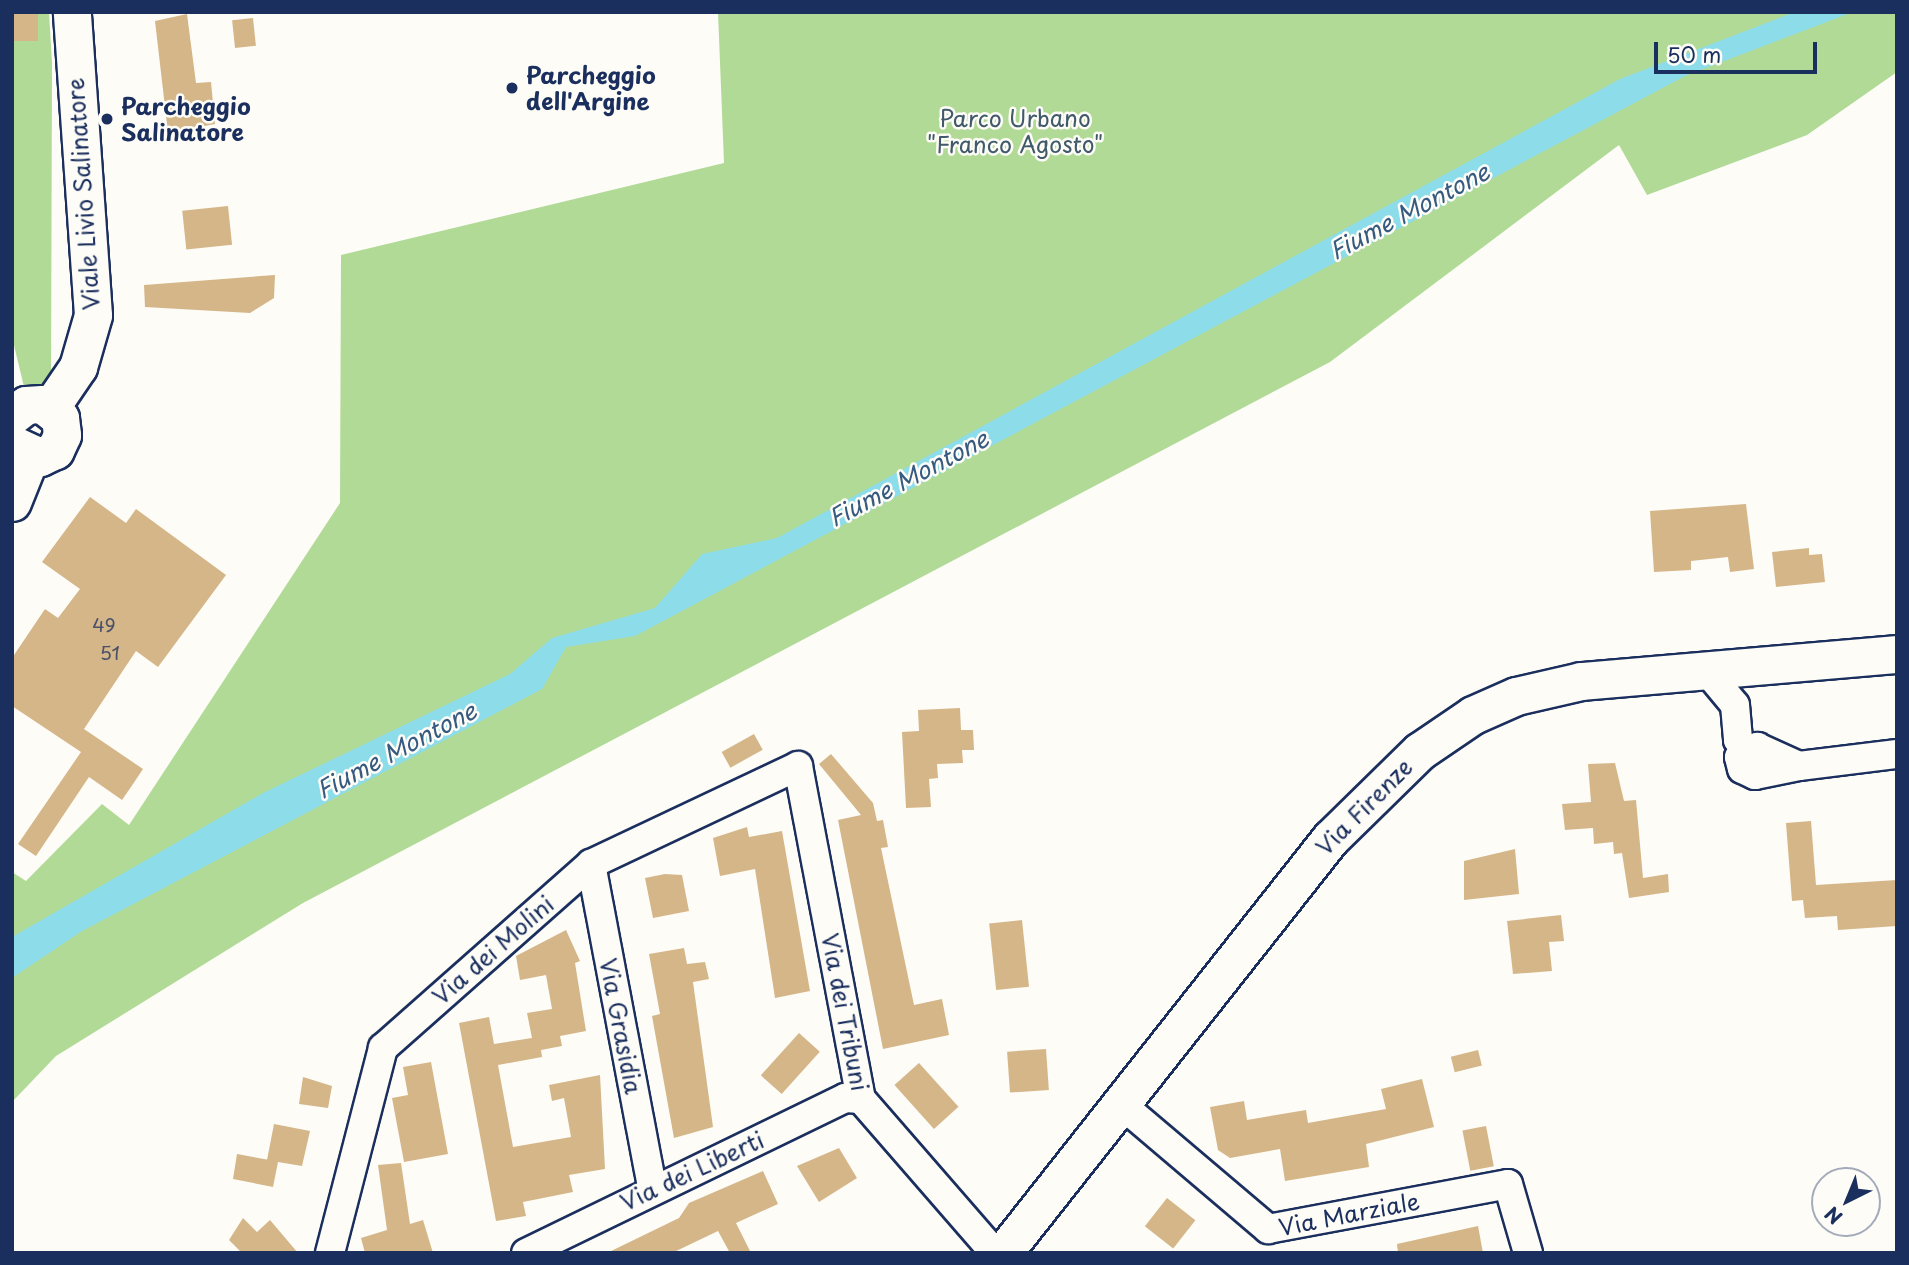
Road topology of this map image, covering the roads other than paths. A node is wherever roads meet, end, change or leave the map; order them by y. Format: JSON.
{"nodes":[{"id":1,"x":72,"y":12,"type":"edge"},
{"id":2,"x":50,"y":408,"type":"junction"},
{"id":3,"x":12,"y":416,"type":"edge"},
{"id":4,"x":21,"y":451,"type":"edge"},
{"id":5,"x":12,"y":502,"type":"edge"},
{"id":6,"x":1897,"y":654,"type":"edge"},
{"id":7,"x":1706,"y":670,"type":"junction"},
{"id":8,"x":1897,"y":754,"type":"edge"},
{"id":9,"x":798,"y":766,"type":"joint"},
{"id":10,"x":591,"y":864,"type":"junction"},
{"id":11,"x":861,"y":1099,"type":"junction"},
{"id":12,"x":1122,"y":1105,"type":"junction"},
{"id":13,"x":652,"y":1188,"type":"junction"},
{"id":14,"x":1271,"y":1241,"type":"edge"},
{"id":15,"x":330,"y":1253,"type":"edge"},
{"id":16,"x":526,"y":1253,"type":"edge"},
{"id":17,"x":995,"y":1253,"type":"edge"},
{"id":18,"x":1003,"y":1253,"type":"edge"},
{"id":19,"x":1528,"y":1253,"type":"edge"}],
"edges":[{"from":1,"to":2,"type":"main road","name":"Viale Livio Salinatore"},
{"from":2,"to":3,"type":"main road"},
{"from":2,"to":4,"type":"main road"},
{"from":4,"to":5,"type":"main road"},
{"from":6,"to":7,"type":"main road","name":"Via Firenze"},
{"from":7,"to":8,"type":"street"},
{"from":7,"to":12,"type":"main road","name":"Via Firenze"},
{"from":9,"to":10,"type":"street","name":"Via dei Molini"},
{"from":9,"to":11,"type":"street","name":"Via dei Tribuni"},
{"from":10,"to":13,"type":"street","name":"Via Grasidia"},
{"from":10,"to":15,"type":"street","name":"Via dei Molini"},
{"from":11,"to":13,"type":"street","name":"Via dei Liberti"},
{"from":11,"to":17,"type":"street","name":"Via dei Tribuni"},
{"from":12,"to":14,"type":"street","name":"Via Marziale"},
{"from":12,"to":18,"type":"main road","name":"Via Firenze"},
{"from":13,"to":16,"type":"street","name":"Via dei Liberti"},
{"from":14,"to":19,"type":"street","name":"Via Marziale"}]}
